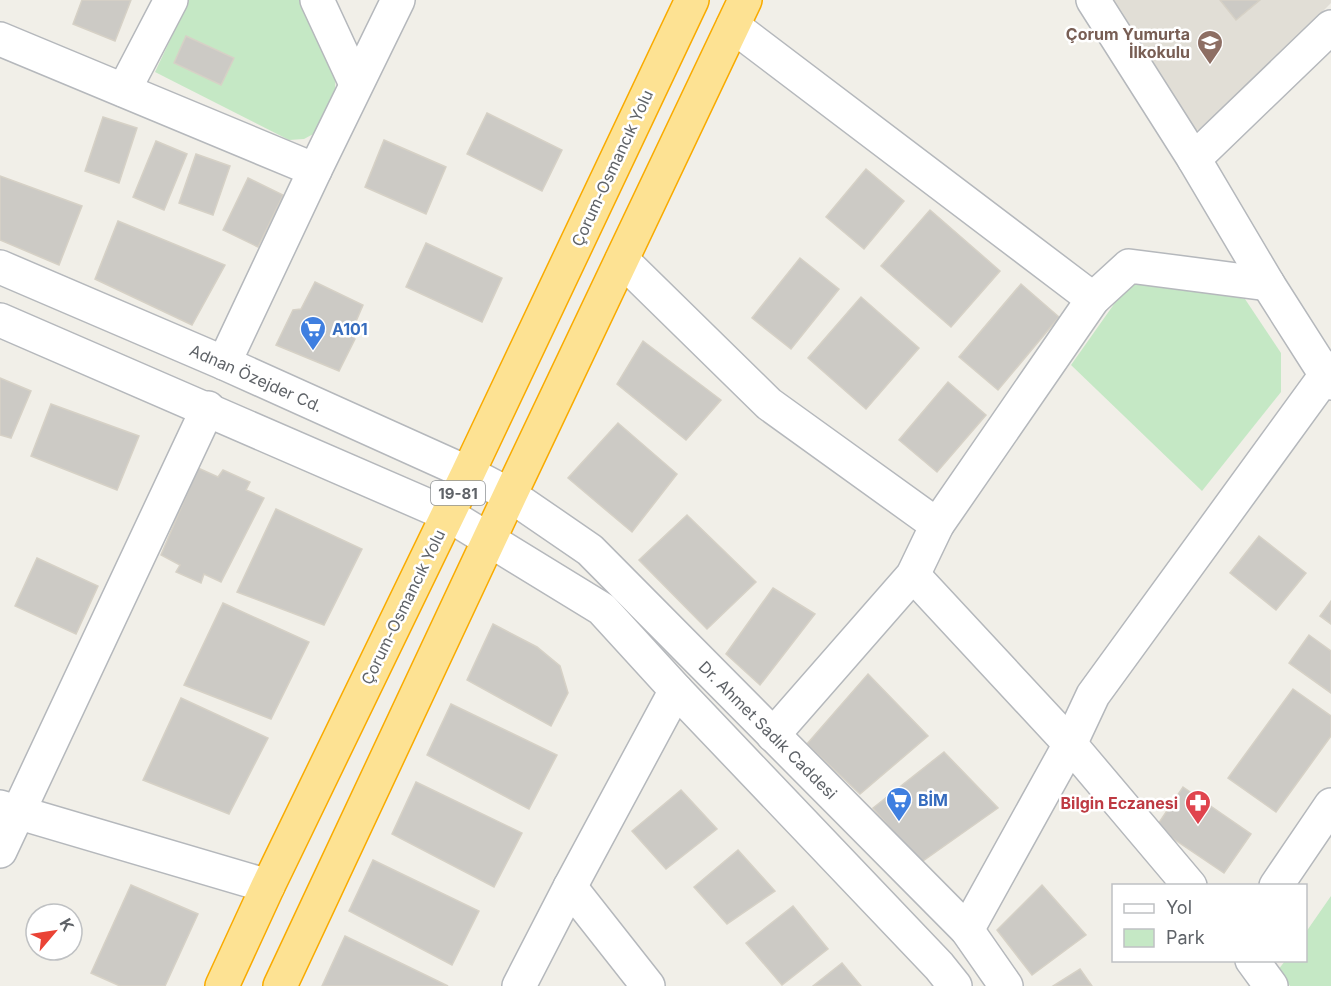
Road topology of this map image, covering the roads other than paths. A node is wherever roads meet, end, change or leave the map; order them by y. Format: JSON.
{"nodes":[{"id":1,"x":171,"y":0,"type":"edge"},
{"id":2,"x":317,"y":0,"type":"edge"},
{"id":3,"x":398,"y":0,"type":"edge"},
{"id":4,"x":692,"y":0,"type":"edge"},
{"id":5,"x":1093,"y":0,"type":"edge"},
{"id":6,"x":739,"y":13,"type":"edge"},
{"id":7,"x":1331,"y":27,"type":"edge"},
{"id":8,"x":0,"y":39,"type":"edge"},
{"id":9,"x":356,"y":84,"type":"junction"},
{"id":10,"x":124,"y":90,"type":"junction"},
{"id":11,"x":1194,"y":159,"type":"junction"},
{"id":12,"x":315,"y":170,"type":"junction"},
{"id":13,"x":622,"y":260,"type":"junction"},
{"id":14,"x":0,"y":267,"type":"edge"},
{"id":15,"x":1268,"y":284,"type":"junction"},
{"id":16,"x":1093,"y":299,"type":"junction"},
{"id":17,"x":0,"y":320,"type":"edge"},
{"id":18,"x":224,"y":363,"type":"junction"},
{"id":19,"x":1329,"y":375,"type":"edge"},
{"id":20,"x":208,"y":408,"type":"junction"},
{"id":21,"x":468,"y":473,"type":"junction"},
{"id":22,"x":510,"y":495,"type":"junction"},
{"id":23,"x":447,"y":514,"type":"junction"},
{"id":24,"x":937,"y":525,"type":"junction"},
{"id":25,"x":490,"y":540,"type":"junction"},
{"id":26,"x":913,"y":575,"type":"junction"},
{"id":27,"x":676,"y":690,"type":"junction"},
{"id":28,"x":773,"y":735,"type":"junction"},
{"id":29,"x":1070,"y":744,"type":"junction"},
{"id":30,"x":1331,"y":805,"type":"edge"},
{"id":31,"x":10,"y":810,"type":"edge"},
{"id":32,"x":0,"y":851,"type":"edge"},
{"id":33,"x":1189,"y":884,"type":"edge"},
{"id":34,"x":1277,"y":884,"type":"edge"},
{"id":35,"x":268,"y":886,"type":"junction"},
{"id":36,"x":570,"y":887,"type":"junction"},
{"id":37,"x":973,"y":939,"type":"junction"},
{"id":38,"x":1253,"y":962,"type":"edge"},
{"id":39,"x":945,"y":978,"type":"edge"},
{"id":40,"x":284,"y":984,"type":"edge"},
{"id":41,"x":222,"y":986,"type":"edge"},
{"id":42,"x":519,"y":986,"type":"edge"},
{"id":43,"x":648,"y":986,"type":"edge"},
{"id":44,"x":1006,"y":986,"type":"edge"},
{"id":45,"x":1271,"y":986,"type":"edge"}],
"edges":[{"from":1,"to":10,"type":"street"},
{"from":2,"to":9,"type":"street"},
{"from":3,"to":9,"type":"street"},
{"from":4,"to":21,"type":"highway","name":"Çorum-Osmancık Yolu","number":"19-81"},
{"from":5,"to":11,"type":"street"},
{"from":6,"to":13,"type":"highway","number":"19-81"},
{"from":6,"to":16,"type":"street"},
{"from":7,"to":11,"type":"street"},
{"from":8,"to":10,"type":"street"},
{"from":9,"to":12,"type":"street"},
{"from":10,"to":12,"type":"street"},
{"from":11,"to":15,"type":"street"},
{"from":12,"to":18,"type":"street"},
{"from":13,"to":22,"type":"highway","number":"19-81"},
{"from":13,"to":24,"type":"street"},
{"from":14,"to":18,"type":"street","name":"Adnan Özejder Cd."},
{"from":15,"to":16,"type":"street"},
{"from":15,"to":19,"type":"street"},
{"from":16,"to":24,"type":"street"},
{"from":17,"to":20,"type":"street"},
{"from":18,"to":21,"type":"street","name":"Adnan Özejder Cd."},
{"from":19,"to":29,"type":"street"},
{"from":20,"to":23,"type":"street"},
{"from":20,"to":31,"type":"street"},
{"from":21,"to":22,"type":"street","name":"Adnan Özejder Cd."},
{"from":21,"to":23,"type":"highway","name":"Çorum-Osmancık Yolu","number":"19-81"},
{"from":22,"to":25,"type":"highway","number":"19-81"},
{"from":22,"to":28,"type":"street","name":"Dr. Ahmet Sadık Caddesi"},
{"from":23,"to":25,"type":"street"},
{"from":23,"to":35,"type":"highway","name":"Çorum-Osmancık Yolu","number":"19-81"},
{"from":24,"to":26,"type":"street"},
{"from":25,"to":27,"type":"street"},
{"from":25,"to":40,"type":"highway","number":"19-81"},
{"from":26,"to":28,"type":"street"},
{"from":26,"to":29,"type":"street"},
{"from":27,"to":36,"type":"street"},
{"from":27,"to":39,"type":"street"},
{"from":28,"to":37,"type":"street","name":"Dr. Ahmet Sadık Caddesi"},
{"from":29,"to":33,"type":"street"},
{"from":29,"to":37,"type":"street"},
{"from":30,"to":34,"type":"street"},
{"from":31,"to":32,"type":"street"},
{"from":31,"to":35,"type":"street"},
{"from":35,"to":41,"type":"highway","name":"Çorum-Osmancık Yolu","number":"19-81"},
{"from":36,"to":42,"type":"street"},
{"from":36,"to":43,"type":"street"},
{"from":37,"to":39,"type":"street"},
{"from":37,"to":44,"type":"street","name":"Dr. Ahmet Sadık Caddesi"},
{"from":38,"to":45,"type":"street"}]}
